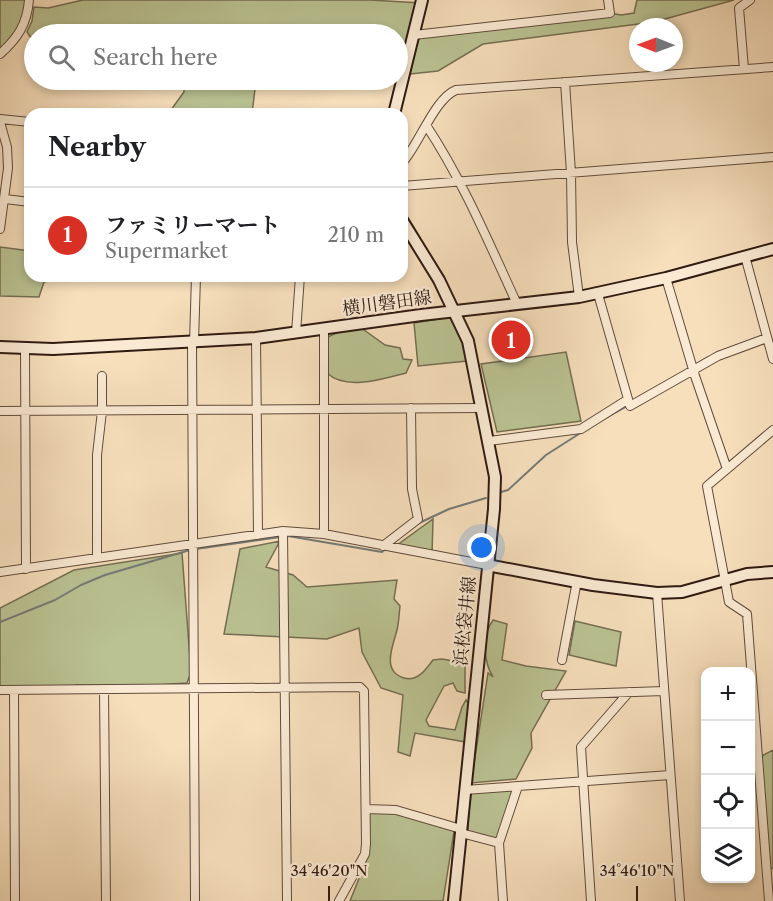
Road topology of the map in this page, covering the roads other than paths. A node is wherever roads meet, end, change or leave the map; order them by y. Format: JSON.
{"nodes":[{"id":1,"x":29,"y":0,"type":"edge"},
{"id":2,"x":422,"y":0,"type":"edge"},
{"id":3,"x":608,"y":0,"type":"edge"},
{"id":4,"x":750,"y":0,"type":"edge"},
{"id":5,"x":25,"y":24,"type":"edge"},
{"id":6,"x":24,"y":27,"type":"edge"},
{"id":7,"x":414,"y":35,"type":"junction"},
{"id":8,"x":0,"y":54,"type":"edge"},
{"id":9,"x":408,"y":59,"type":"edge"},
{"id":10,"x":773,"y":67,"type":"edge"},
{"id":11,"x":744,"y":69,"type":"junction"},
{"id":12,"x":565,"y":82,"type":"junction"},
{"id":13,"x":400,"y":90,"type":"edge"},
{"id":14,"x":396,"y":108,"type":"edge"},
{"id":15,"x":0,"y":121,"type":"edge"},
{"id":16,"x":24,"y":122,"type":"edge"},
{"id":17,"x":426,"y":125,"type":"junction"},
{"id":18,"x":408,"y":156,"type":"edge"},
{"id":19,"x":773,"y":158,"type":"edge"},
{"id":20,"x":571,"y":173,"type":"junction"},
{"id":21,"x":460,"y":182,"type":"junction"},
{"id":22,"x":408,"y":186,"type":"edge"},
{"id":23,"x":5,"y":198,"type":"junction"},
{"id":24,"x":24,"y":201,"type":"edge"},
{"id":25,"x":0,"y":229,"type":"edge"},
{"id":26,"x":408,"y":230,"type":"edge"},
{"id":27,"x":773,"y":249,"type":"edge"},
{"id":28,"x":745,"y":256,"type":"junction"},
{"id":29,"x":666,"y":278,"type":"junction"},
{"id":30,"x":196,"y":282,"type":"edge"},
{"id":31,"x":300,"y":282,"type":"edge"},
{"id":32,"x":598,"y":294,"type":"junction"},
{"id":33,"x":579,"y":297,"type":"junction"},
{"id":34,"x":517,"y":304,"type":"junction"},
{"id":35,"x":455,"y":311,"type":"junction"},
{"id":36,"x":324,"y":328,"type":"junction"},
{"id":37,"x":297,"y":333,"type":"junction"},
{"id":38,"x":256,"y":338,"type":"junction"},
{"id":39,"x":767,"y":338,"type":"junction"},
{"id":40,"x":193,"y":342,"type":"junction"},
{"id":41,"x":0,"y":347,"type":"edge"},
{"id":42,"x":25,"y":349,"type":"junction"},
{"id":43,"x":773,"y":359,"type":"edge"},
{"id":44,"x":692,"y":368,"type":"junction"},
{"id":45,"x":102,"y":376,"type":"dead end"},
{"id":46,"x":628,"y":403,"type":"junction"},
{"id":47,"x":324,"y":408,"type":"junction"},
{"id":48,"x":411,"y":408,"type":"junction"},
{"id":49,"x":481,"y":408,"type":"junction"},
{"id":50,"x":192,"y":409,"type":"junction"},
{"id":51,"x":257,"y":409,"type":"junction"},
{"id":52,"x":0,"y":411,"type":"edge"},
{"id":53,"x":26,"y":411,"type":"junction"},
{"id":54,"x":102,"y":411,"type":"junction"},
{"id":55,"x":773,"y":430,"type":"edge"},
{"id":56,"x":489,"y":441,"type":"junction"},
{"id":57,"x":727,"y":469,"type":"junction"},
{"id":58,"x":283,"y":531,"type":"junction"},
{"id":59,"x":324,"y":534,"type":"junction"},
{"id":60,"x":258,"y":535,"type":"junction"},
{"id":61,"x":192,"y":544,"type":"junction"},
{"id":62,"x":383,"y":546,"type":"junction"},
{"id":63,"x":97,"y":558,"type":"junction"},
{"id":64,"x":487,"y":566,"type":"junction"},
{"id":65,"x":26,"y":568,"type":"junction"},
{"id":66,"x":0,"y":572,"type":"edge"},
{"id":67,"x":773,"y":572,"type":"edge"},
{"id":68,"x":726,"y":579,"type":"junction"},
{"id":69,"x":577,"y":581,"type":"junction"},
{"id":70,"x":657,"y":593,"type":"junction"},
{"id":71,"x":562,"y":660,"type":"dead end"},
{"id":72,"x":194,"y":688,"type":"junction"},
{"id":73,"x":285,"y":688,"type":"junction"},
{"id":74,"x":104,"y":689,"type":"junction"},
{"id":75,"x":0,"y":690,"type":"edge"},
{"id":76,"x":14,"y":690,"type":"junction"},
{"id":77,"x":664,"y":691,"type":"junction"},
{"id":78,"x":629,"y":692,"type":"junction"},
{"id":79,"x":546,"y":695,"type":"dead end"},
{"id":80,"x":670,"y":775,"type":"junction"},
{"id":81,"x":584,"y":782,"type":"junction"},
{"id":82,"x":518,"y":786,"type":"junction"},
{"id":83,"x":465,"y":790,"type":"junction"},
{"id":84,"x":366,"y":809,"type":"junction"},
{"id":85,"x":461,"y":831,"type":"junction"},
{"id":86,"x":499,"y":843,"type":"junction"},
{"id":87,"x":15,"y":901,"type":"edge"},
{"id":88,"x":106,"y":901,"type":"edge"},
{"id":89,"x":195,"y":901,"type":"edge"},
{"id":90,"x":287,"y":901,"type":"edge"},
{"id":91,"x":339,"y":901,"type":"edge"},
{"id":92,"x":454,"y":901,"type":"edge"},
{"id":93,"x":503,"y":901,"type":"edge"},
{"id":94,"x":591,"y":901,"type":"edge"},
{"id":95,"x":680,"y":901,"type":"edge"},
{"id":96,"x":769,"y":901,"type":"edge"}],
"edges":[{"from":1,"to":5,"type":"street"},
{"from":2,"to":7,"type":"main road"},
{"from":3,"to":7,"type":"street"},
{"from":4,"to":11,"type":"street"},
{"from":6,"to":8,"type":"street"},
{"from":7,"to":9,"type":"main road"},
{"from":10,"to":11,"type":"street"},
{"from":11,"to":12,"type":"street"},
{"from":12,"to":17,"type":"street"},
{"from":12,"to":20,"type":"street"},
{"from":13,"to":14,"type":"main road"},
{"from":15,"to":16,"type":"street"},
{"from":15,"to":23,"type":"street"},
{"from":17,"to":18,"type":"street"},
{"from":17,"to":21,"type":"street"},
{"from":19,"to":20,"type":"street"},
{"from":20,"to":21,"type":"street"},
{"from":20,"to":33,"type":"street"},
{"from":21,"to":22,"type":"street"},
{"from":21,"to":34,"type":"street"},
{"from":23,"to":24,"type":"street"},
{"from":23,"to":25,"type":"street"},
{"from":26,"to":35,"type":"main road","name":"浜松袋井線"},
{"from":27,"to":28,"type":"main road","name":"横川磐田線"},
{"from":28,"to":29,"type":"main road","name":"横川磐田線"},
{"from":28,"to":39,"type":"street"},
{"from":29,"to":32,"type":"main road","name":"横川磐田線"},
{"from":29,"to":44,"type":"street"},
{"from":30,"to":40,"type":"street"},
{"from":31,"to":37,"type":"street"},
{"from":32,"to":33,"type":"main road","name":"横川磐田線"},
{"from":32,"to":46,"type":"street"},
{"from":33,"to":34,"type":"main road","name":"横川磐田線"},
{"from":34,"to":35,"type":"main road","name":"横川磐田線"},
{"from":35,"to":36,"type":"main road","name":"横川磐田線"},
{"from":35,"to":49,"type":"main road","name":"浜松袋井線"},
{"from":36,"to":37,"type":"main road","name":"横川磐田線"},
{"from":36,"to":47,"type":"street"},
{"from":37,"to":38,"type":"main road","name":"横川磐田線"},
{"from":38,"to":40,"type":"main road","name":"横川磐田線"},
{"from":38,"to":51,"type":"street"},
{"from":39,"to":43,"type":"street"},
{"from":39,"to":44,"type":"street"},
{"from":40,"to":42,"type":"main road","name":"横川磐田線"},
{"from":40,"to":50,"type":"street"},
{"from":41,"to":42,"type":"main road","name":"横川磐田線"},
{"from":42,"to":53,"type":"street"},
{"from":44,"to":46,"type":"street"},
{"from":44,"to":57,"type":"street"},
{"from":45,"to":54,"type":"street"},
{"from":46,"to":56,"type":"street"},
{"from":47,"to":48,"type":"street"},
{"from":47,"to":51,"type":"street"},
{"from":47,"to":59,"type":"street"},
{"from":48,"to":49,"type":"street"},
{"from":48,"to":62,"type":"street"},
{"from":49,"to":56,"type":"main road","name":"浜松袋井線"},
{"from":50,"to":51,"type":"street"},
{"from":50,"to":54,"type":"street"},
{"from":50,"to":61,"type":"street"},
{"from":51,"to":60,"type":"street"},
{"from":52,"to":53,"type":"street"},
{"from":53,"to":54,"type":"street"},
{"from":53,"to":65,"type":"street"},
{"from":54,"to":63,"type":"street"},
{"from":55,"to":57,"type":"street"},
{"from":56,"to":64,"type":"main road","name":"浜松袋井線"},
{"from":57,"to":68,"type":"street"},
{"from":58,"to":59,"type":"street"},
{"from":58,"to":60,"type":"street"},
{"from":58,"to":73,"type":"street"},
{"from":59,"to":62,"type":"street"},
{"from":60,"to":61,"type":"street"},
{"from":61,"to":63,"type":"street"},
{"from":61,"to":72,"type":"street"},
{"from":62,"to":64,"type":"street"},
{"from":63,"to":65,"type":"street"},
{"from":64,"to":69,"type":"main road"},
{"from":64,"to":83,"type":"main road","name":"浜松袋井線"},
{"from":65,"to":66,"type":"street"},
{"from":67,"to":68,"type":"main road"},
{"from":68,"to":70,"type":"main road"},
{"from":68,"to":96,"type":"street"},
{"from":69,"to":70,"type":"main road"},
{"from":69,"to":71,"type":"street"},
{"from":70,"to":77,"type":"street"},
{"from":72,"to":73,"type":"street"},
{"from":72,"to":74,"type":"street"},
{"from":72,"to":89,"type":"street"},
{"from":73,"to":84,"type":"street"},
{"from":73,"to":90,"type":"street"},
{"from":74,"to":76,"type":"street"},
{"from":74,"to":88,"type":"street"},
{"from":75,"to":76,"type":"street"},
{"from":76,"to":87,"type":"street"},
{"from":77,"to":78,"type":"street"},
{"from":77,"to":80,"type":"street"},
{"from":78,"to":79,"type":"street"},
{"from":78,"to":81,"type":"street"},
{"from":80,"to":81,"type":"street"},
{"from":80,"to":95,"type":"street"},
{"from":81,"to":82,"type":"street"},
{"from":81,"to":94,"type":"street"},
{"from":82,"to":83,"type":"street"},
{"from":82,"to":86,"type":"street"},
{"from":83,"to":85,"type":"main road","name":"浜松袋井線"},
{"from":84,"to":85,"type":"street"},
{"from":84,"to":91,"type":"street"},
{"from":85,"to":86,"type":"street"},
{"from":85,"to":92,"type":"main road","name":"浜松袋井線"},
{"from":86,"to":93,"type":"street"}]}
